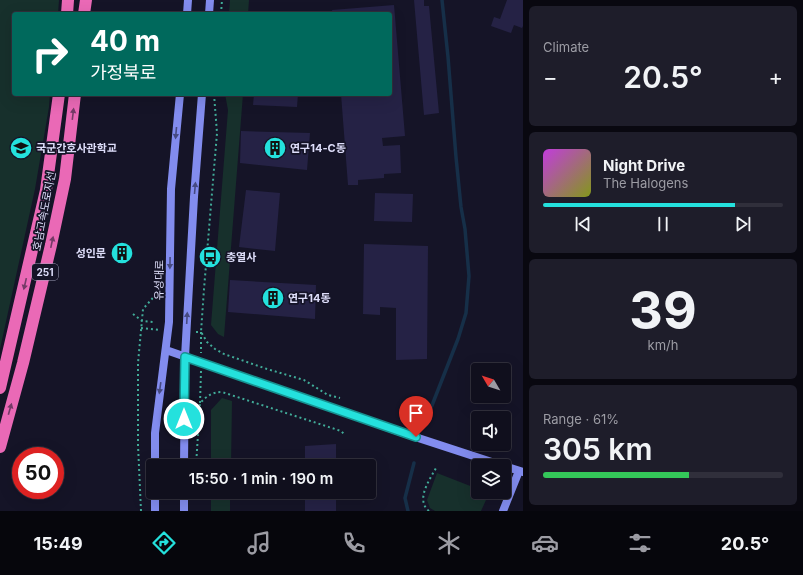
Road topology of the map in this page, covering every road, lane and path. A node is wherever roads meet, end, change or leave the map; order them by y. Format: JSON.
{"nodes":[{"id":1,"x":68,"y":0,"type":"edge"},
{"id":2,"x":86,"y":0,"type":"edge"},
{"id":3,"x":188,"y":0,"type":"edge"},
{"id":4,"x":210,"y":0,"type":"edge"},
{"id":5,"x":222,"y":0,"type":"edge"},
{"id":6,"x":67,"y":12,"type":"edge"},
{"id":7,"x":84,"y":12,"type":"edge"},
{"id":8,"x":187,"y":12,"type":"edge"},
{"id":9,"x":208,"y":12,"type":"edge"},
{"id":10,"x":221,"y":12,"type":"edge"},
{"id":11,"x":59,"y":96,"type":"edge"},
{"id":12,"x":75,"y":96,"type":"edge"},
{"id":13,"x":180,"y":96,"type":"edge"},
{"id":14,"x":202,"y":96,"type":"edge"},
{"id":15,"x":214,"y":96,"type":"edge"},
{"id":16,"x":159,"y":290,"type":"dead end"},
{"id":17,"x":133,"y":314,"type":"dead end"},
{"id":18,"x":142,"y":321,"type":"junction"},
{"id":19,"x":153,"y":322,"type":"dead end"},
{"id":20,"x":166,"y":350,"type":"junction"},
{"id":21,"x":185,"y":357,"type":"junction"},
{"id":22,"x":0,"y":388,"type":"edge"},
{"id":23,"x":340,"y":398,"type":"dead end"},
{"id":24,"x":345,"y":435,"type":"dead end"},
{"id":25,"x":0,"y":447,"type":"edge"},
{"id":26,"x":155,"y":459,"type":"edge"},
{"id":27,"x":184,"y":459,"type":"edge"},
{"id":28,"x":196,"y":459,"type":"edge"},
{"id":29,"x":483,"y":459,"type":"edge"},
{"id":30,"x":436,"y":468,"type":"dead end"},
{"id":31,"x":511,"y":468,"type":"edge"},
{"id":32,"x":521,"y":472,"type":"edge"},
{"id":33,"x":155,"y":499,"type":"edge"},
{"id":34,"x":184,"y":499,"type":"edge"},
{"id":35,"x":141,"y":511,"type":"edge"},
{"id":36,"x":155,"y":511,"type":"edge"},
{"id":37,"x":184,"y":511,"type":"edge"},
{"id":38,"x":429,"y":511,"type":"edge"},
{"id":39,"x":503,"y":511,"type":"edge"}],
"edges":[{"from":1,"to":6,"type":"highway"},
{"from":2,"to":7,"type":"highway"},
{"from":3,"to":8,"type":"main road"},
{"from":4,"to":9,"type":"main road"},
{"from":5,"to":10,"type":"path"},
{"from":11,"to":22,"type":"highway","name":"호남고속도로지선","number":"251","one_way":true},
{"from":25,"to":12,"type":"highway","name":"호남고속도로지선","number":"251","one_way":true},
{"from":13,"to":20,"type":"main road","name":"유성대로","one_way":true},
{"from":21,"to":14,"type":"main road","one_way":true},
{"from":15,"to":23,"type":"path"},
{"from":16,"to":18,"type":"path"},
{"from":17,"to":18,"type":"path"},
{"from":18,"to":19,"type":"path"},
{"from":18,"to":35,"type":"path"},
{"from":20,"to":21,"type":"main road"},
{"from":20,"to":26,"type":"main road","name":"유성대로","one_way":true},
{"from":21,"to":27,"type":"main road"},
{"from":21,"to":29,"type":"main road"},
{"from":24,"to":28,"type":"path"},
{"from":30,"to":38,"type":"path"},
{"from":31,"to":32,"type":"main road"},
{"from":32,"to":39,"type":"main road"},
{"from":33,"to":36,"type":"main road"},
{"from":34,"to":37,"type":"main road"}]}
